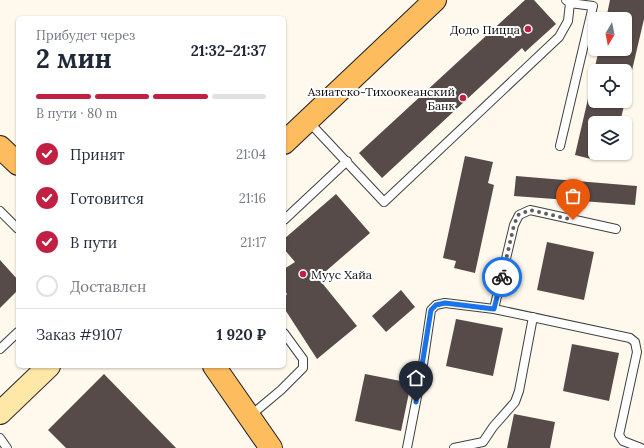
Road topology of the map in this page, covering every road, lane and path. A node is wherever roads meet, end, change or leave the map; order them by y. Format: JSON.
{"nodes":[{"id":1,"x":435,"y":0,"type":"edge"},
{"id":2,"x":567,"y":2,"type":"edge"},
{"id":3,"x":594,"y":3,"type":"edge"},
{"id":4,"x":308,"y":121,"type":"junction"},
{"id":5,"x":286,"y":141,"type":"edge"},
{"id":6,"x":560,"y":146,"type":"dead end"},
{"id":7,"x":0,"y":147,"type":"edge"},
{"id":8,"x":347,"y":161,"type":"junction"},
{"id":9,"x":16,"y":162,"type":"edge"},
{"id":10,"x":0,"y":211,"type":"edge"},
{"id":11,"x":286,"y":218,"type":"edge"},
{"id":12,"x":16,"y":227,"type":"edge"},
{"id":13,"x":616,"y":229,"type":"dead end"},
{"id":14,"x":494,"y":309,"type":"junction"},
{"id":15,"x":533,"y":317,"type":"junction"},
{"id":16,"x":16,"y":334,"type":"edge"},
{"id":17,"x":286,"y":336,"type":"edge"},
{"id":18,"x":0,"y":349,"type":"edge"},
{"id":19,"x":47,"y":368,"type":"edge"},
{"id":20,"x":215,"y":368,"type":"edge"},
{"id":21,"x":0,"y":413,"type":"edge"},
{"id":22,"x":250,"y":417,"type":"junction"},
{"id":23,"x":0,"y":438,"type":"edge"},
{"id":24,"x":484,"y":445,"type":"edge"},
{"id":25,"x":7,"y":448,"type":"edge"},
{"id":26,"x":272,"y":448,"type":"edge"},
{"id":27,"x":407,"y":448,"type":"edge"},
{"id":28,"x":454,"y":448,"type":"edge"},
{"id":29,"x":640,"y":448,"type":"edge"}],
"edges":[{"from":1,"to":4,"type":"main road"},
{"from":2,"to":3,"type":"lane"},
{"from":2,"to":8,"type":"lane"},
{"from":3,"to":6,"type":"lane"},
{"from":4,"to":5,"type":"main road"},
{"from":4,"to":8,"type":"lane"},
{"from":7,"to":9,"type":"main road"},
{"from":8,"to":11,"type":"lane"},
{"from":10,"to":12,"type":"lane"},
{"from":13,"to":14,"type":"lane"},
{"from":14,"to":15,"type":"lane"},
{"from":14,"to":27,"type":"lane"},
{"from":15,"to":24,"type":"lane"},
{"from":15,"to":29,"type":"lane"},
{"from":16,"to":18,"type":"lane"},
{"from":17,"to":22,"type":"lane"},
{"from":19,"to":21,"type":"main road"},
{"from":20,"to":22,"type":"main road"},
{"from":22,"to":26,"type":"main road"},
{"from":23,"to":25,"type":"lane"},
{"from":24,"to":28,"type":"lane"}]}
